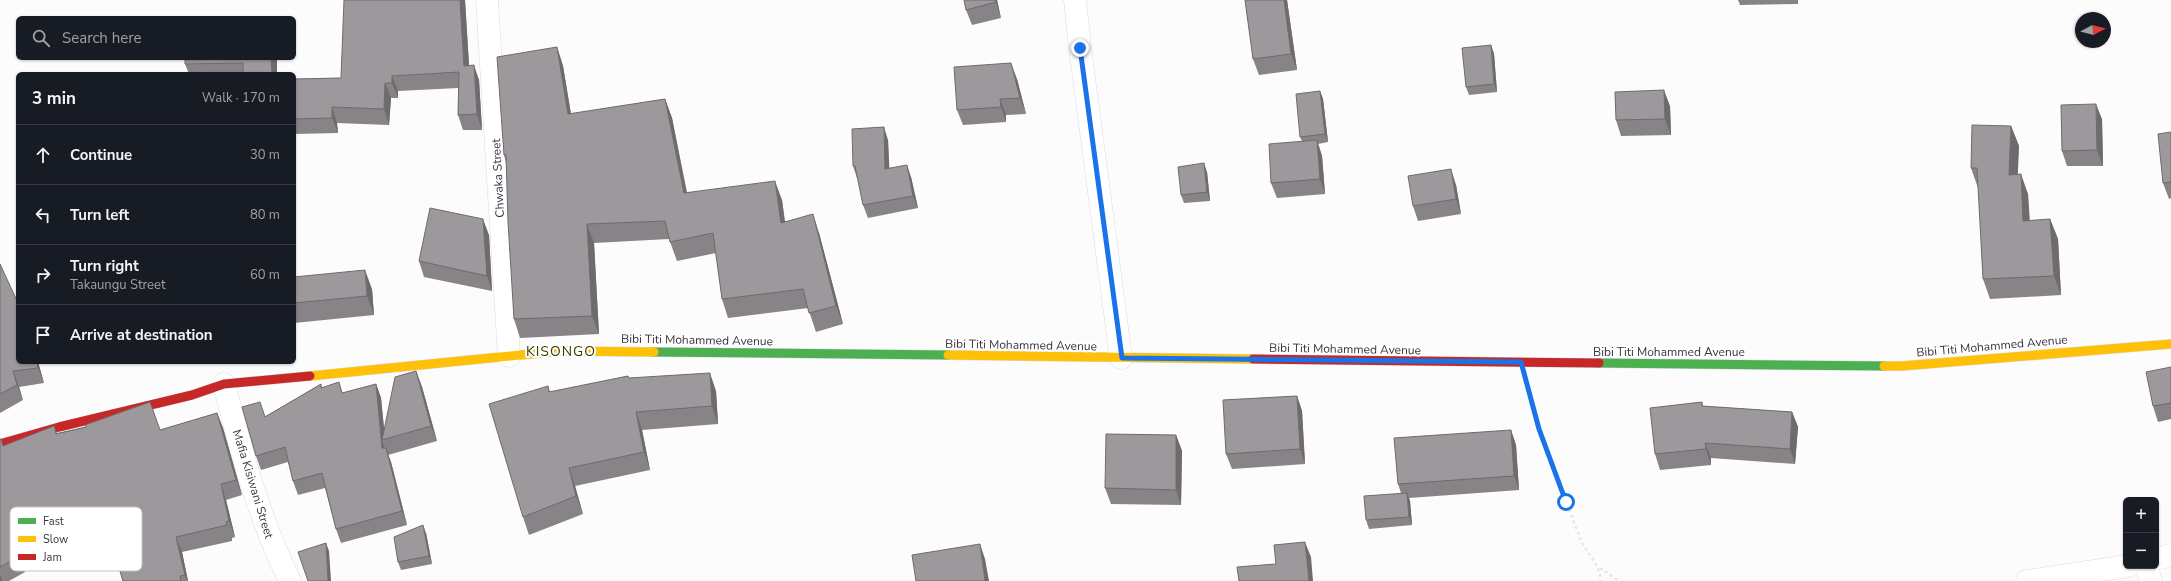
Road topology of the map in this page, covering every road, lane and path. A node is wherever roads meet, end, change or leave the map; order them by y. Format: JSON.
{"nodes":[{"id":1,"x":487,"y":0,"type":"edge"},
{"id":2,"x":1075,"y":0,"type":"edge"},
{"id":3,"x":2171,"y":344,"type":"edge"},
{"id":4,"x":509,"y":356,"type":"junction"},
{"id":5,"x":1122,"y":358,"type":"junction"},
{"id":6,"x":1521,"y":362,"type":"junction"},
{"id":7,"x":224,"y":384,"type":"junction"},
{"id":8,"x":0,"y":444,"type":"edge"},
{"id":9,"x":2171,"y":555,"type":"edge"},
{"id":10,"x":2159,"y":558,"type":"edge"},
{"id":11,"x":2123,"y":567,"type":"edge"},
{"id":12,"x":1600,"y":568,"type":"junction"},
{"id":13,"x":2147,"y":569,"type":"edge"},
{"id":14,"x":290,"y":581,"type":"edge"},
{"id":15,"x":1601,"y":581,"type":"edge"},
{"id":16,"x":1619,"y":581,"type":"edge"},
{"id":17,"x":2027,"y":581,"type":"edge"},
{"id":18,"x":2151,"y":581,"type":"edge"}],
"edges":[{"from":1,"to":4,"type":"street","name":"Chwaka Street"},
{"from":2,"to":5,"type":"street"},
{"from":3,"to":6,"type":"street","name":"Bibi Titi Mohammed Avenue"},
{"from":4,"to":5,"type":"street","name":"Bibi Titi Mohammed Avenue"},
{"from":4,"to":7,"type":"street","name":"Bibi Titi Mohammed Avenue"},
{"from":5,"to":6,"type":"street","name":"Bibi Titi Mohammed Avenue"},
{"from":6,"to":12,"type":"path"},
{"from":7,"to":8,"type":"street","name":"Bibi Titi Mohammed Avenue"},
{"from":7,"to":14,"type":"street","name":"Mafia Kisiwani Street"},
{"from":9,"to":10,"type":"street"},
{"from":11,"to":17,"type":"street"},
{"from":12,"to":15,"type":"path"},
{"from":12,"to":16,"type":"path"},
{"from":13,"to":18,"type":"street"}]}
